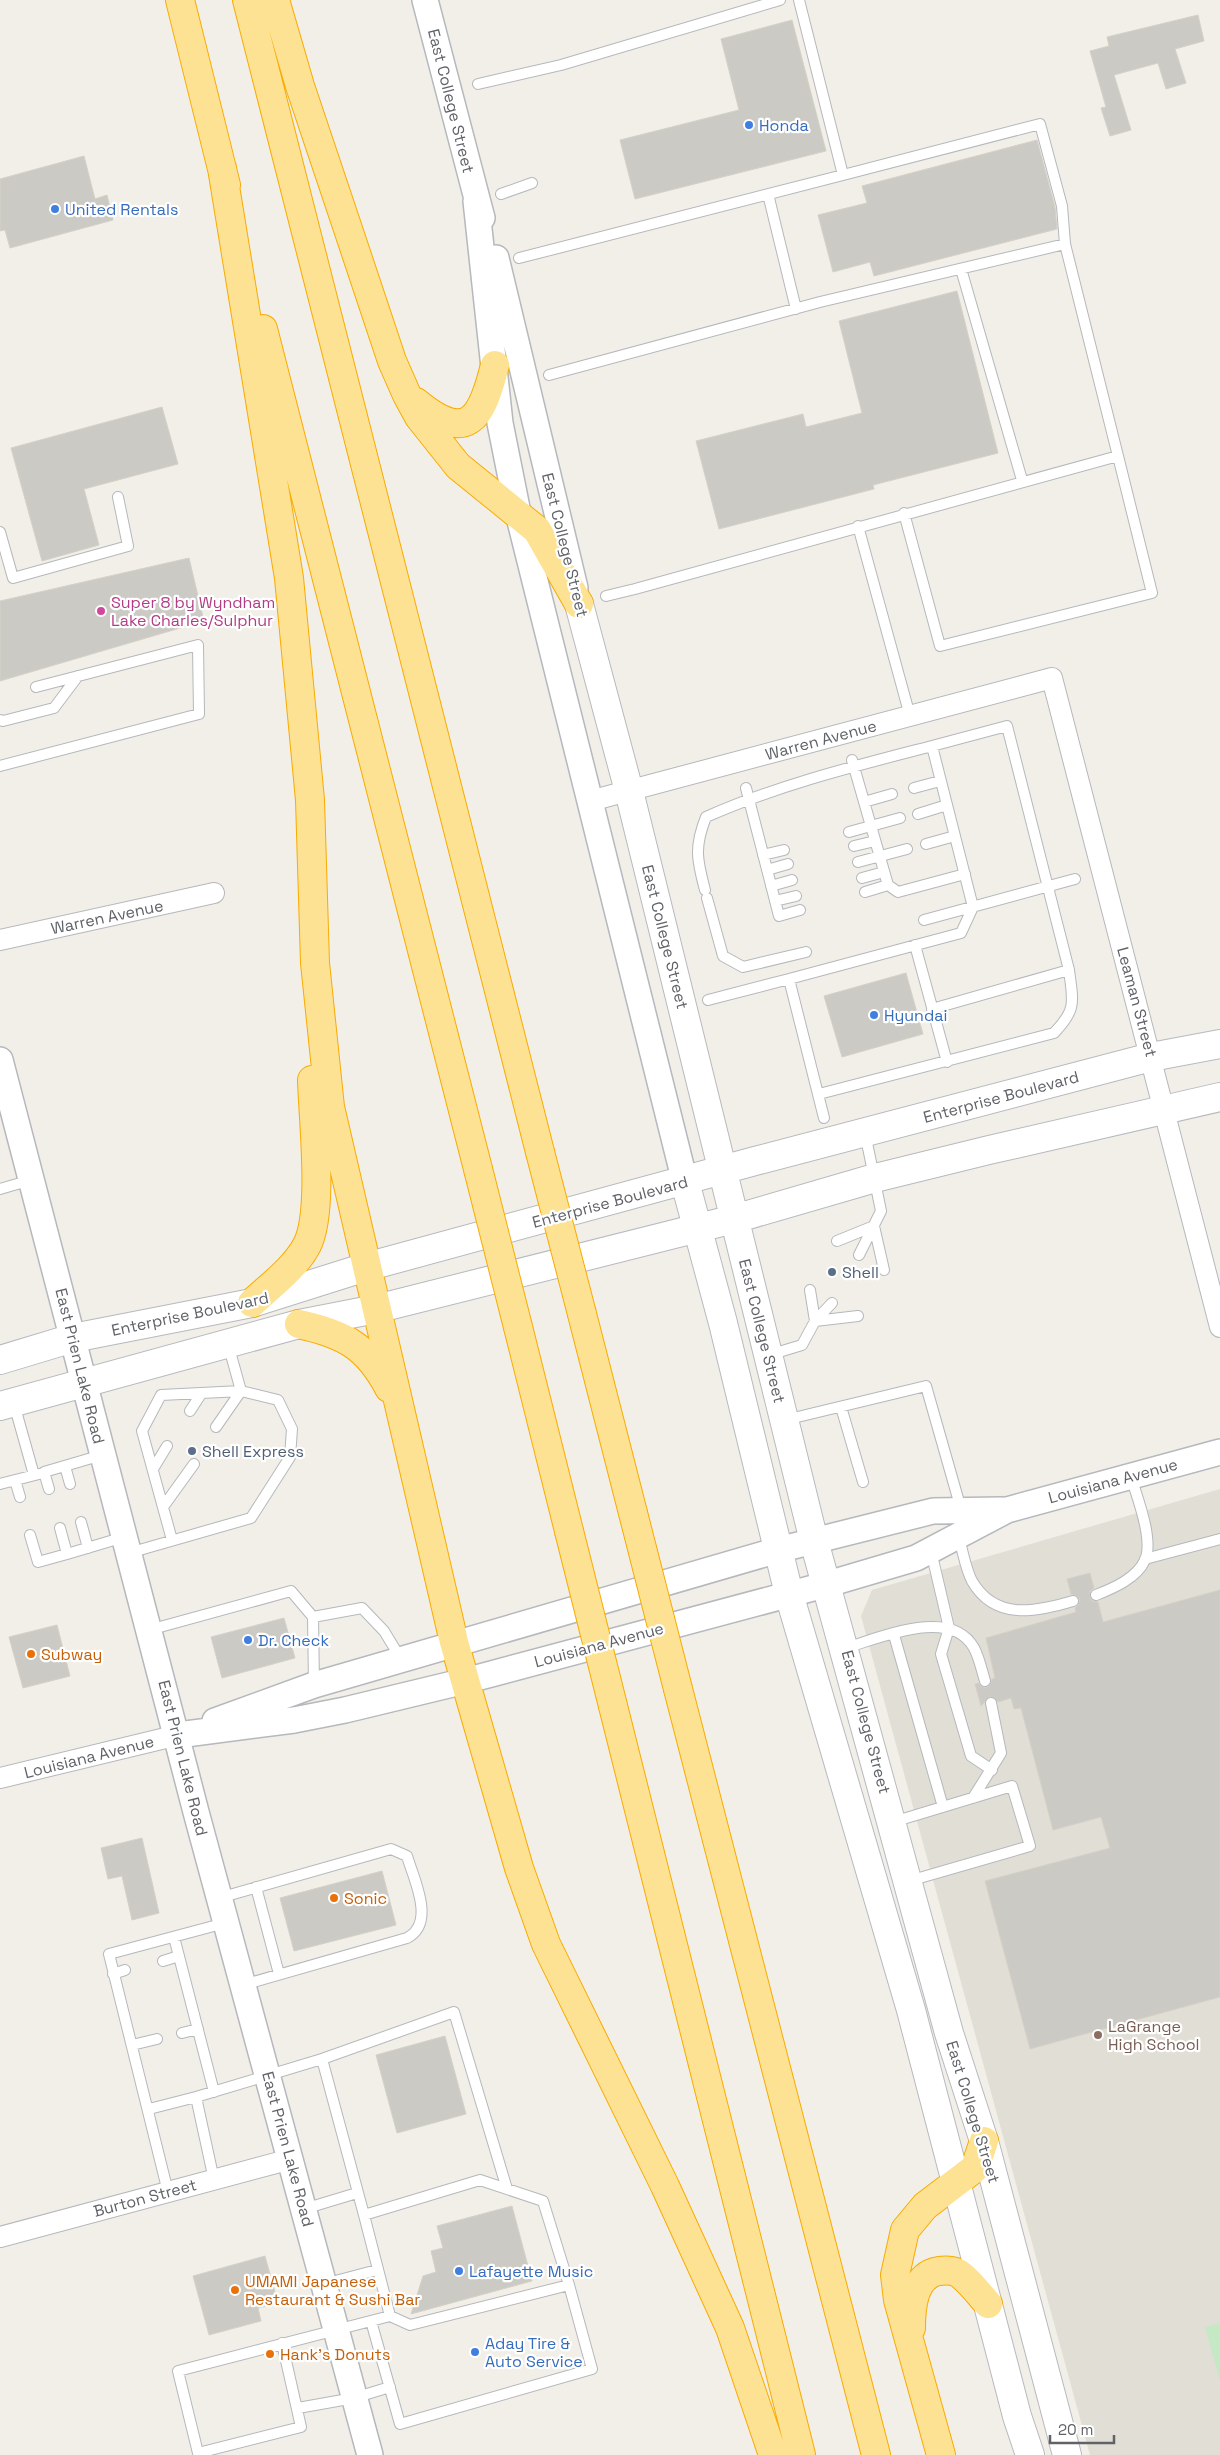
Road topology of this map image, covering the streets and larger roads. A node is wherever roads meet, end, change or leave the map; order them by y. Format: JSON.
{"nodes":[{"id":1,"x":180,"y":0,"type":"edge"},
{"id":2,"x":247,"y":0,"type":"edge"},
{"id":3,"x":274,"y":0,"type":"edge"},
{"id":4,"x":425,"y":0,"type":"edge"},
{"id":5,"x":222,"y":168,"type":"junction"},
{"id":6,"x":476,"y":202,"type":"junction"},
{"id":7,"x":494,"y":365,"type":"junction"},
{"id":8,"x":407,"y":395,"type":"junction"},
{"id":9,"x":518,"y":513,"type":"junction"},
{"id":10,"x":579,"y":604,"type":"junction"},
{"id":11,"x":1052,"y":678,"type":"joint"},
{"id":12,"x":629,"y":791,"type":"junction"},
{"id":13,"x":590,"y":801,"type":"junction"},
{"id":14,"x":214,"y":893,"type":"dead end"},
{"id":15,"x":0,"y":940,"type":"edge"},
{"id":16,"x":315,"y":964,"type":"junction"},
{"id":17,"x":1220,"y":1044,"type":"edge"},
{"id":18,"x":1151,"y":1057,"type":"junction"},
{"id":19,"x":0,"y":1060,"type":"edge"},
{"id":20,"x":1220,"y":1096,"type":"edge"},
{"id":21,"x":1165,"y":1109,"type":"junction"},
{"id":22,"x":722,"y":1170,"type":"junction"},
{"id":23,"x":685,"y":1182,"type":"junction"},
{"id":24,"x":734,"y":1219,"type":"junction"},
{"id":25,"x":698,"y":1228,"type":"junction"},
{"id":26,"x":366,"y":1267,"type":"junction"},
{"id":27,"x":252,"y":1304,"type":"junction"},
{"id":28,"x":376,"y":1308,"type":"junction"},
{"id":29,"x":299,"y":1324,"type":"junction"},
{"id":30,"x":1220,"y":1327,"type":"edge"},
{"id":31,"x":73,"y":1338,"type":"junction"},
{"id":32,"x":0,"y":1360,"type":"edge"},
{"id":33,"x":83,"y":1383,"type":"junction"},
{"id":34,"x":7,"y":1404,"type":"edge"},
{"id":35,"x":403,"y":1416,"type":"junction"},
{"id":36,"x":1220,"y":1452,"type":"edge"},
{"id":37,"x":1007,"y":1510,"type":"junction"},
{"id":38,"x":814,"y":1541,"type":"junction"},
{"id":39,"x":778,"y":1550,"type":"junction"},
{"id":40,"x":828,"y":1584,"type":"junction"},
{"id":41,"x":789,"y":1594,"type":"junction"},
{"id":42,"x":454,"y":1642,"type":"junction"},
{"id":43,"x":465,"y":1681,"type":"junction"},
{"id":44,"x":178,"y":1735,"type":"junction"},
{"id":45,"x":0,"y":1778,"type":"edge"},
{"id":46,"x":984,"y":2141,"type":"junction"},
{"id":47,"x":291,"y":2160,"type":"junction"},
{"id":48,"x":957,"y":2182,"type":"junction"},
{"id":49,"x":0,"y":2236,"type":"edge"},
{"id":50,"x":988,"y":2304,"type":"junction"},
{"id":51,"x":911,"y":2344,"type":"junction"},
{"id":52,"x":370,"y":2455,"type":"edge"},
{"id":53,"x":773,"y":2455,"type":"edge"},
{"id":54,"x":801,"y":2455,"type":"edge"},
{"id":55,"x":876,"y":2455,"type":"edge"},
{"id":56,"x":941,"y":2455,"type":"edge"},
{"id":57,"x":1030,"y":2455,"type":"edge"},
{"id":58,"x":1067,"y":2455,"type":"edge"}],
"edges":[{"from":1,"to":5,"type":"highway"},
{"from":2,"to":55,"type":"highway","bridge":true},
{"from":3,"to":8,"type":"highway"},
{"from":4,"to":6,"type":"street","name":"East College Street"},
{"from":5,"to":16,"type":"highway"},
{"from":5,"to":54,"type":"highway","bridge":true},
{"from":6,"to":7,"type":"street","name":"East College Street"},
{"from":6,"to":10,"type":"street","name":"East College Street"},
{"from":7,"to":8,"type":"highway"},
{"from":7,"to":9,"type":"street","name":"East College Street"},
{"from":8,"to":9,"type":"highway"},
{"from":9,"to":10,"type":"highway"},
{"from":9,"to":13,"type":"street","name":"East College Street"},
{"from":10,"to":12,"type":"main road","name":"East College Street"},
{"from":11,"to":12,"type":"street","name":"Warren Avenue"},
{"from":11,"to":18,"type":"street","name":"Leaman Street"},
{"from":12,"to":13,"type":"street","name":"Warren Avenue"},
{"from":12,"to":22,"type":"main road","name":"East College Street"},
{"from":13,"to":23,"type":"street","name":"East College Street"},
{"from":14,"to":15,"type":"street","name":"Warren Avenue"},
{"from":16,"to":26,"type":"highway"},
{"from":16,"to":27,"type":"highway"},
{"from":17,"to":18,"type":"main road","name":"Enterprise Boulevard"},
{"from":18,"to":21,"type":"street","name":"Leaman Street"},
{"from":18,"to":22,"type":"main road","name":"Enterprise Boulevard"},
{"from":19,"to":31,"type":"street","name":"East Prien Lake Road"},
{"from":20,"to":21,"type":"main road","name":"Enterprise Boulevard"},
{"from":21,"to":24,"type":"main road","name":"Enterprise Boulevard"},
{"from":21,"to":30,"type":"street","name":"Leaman Street"},
{"from":22,"to":23,"type":"main road","name":"Enterprise Boulevard"},
{"from":22,"to":24,"type":"main road","name":"East College Street"},
{"from":23,"to":25,"type":"main road","name":"East College Street"},
{"from":23,"to":26,"type":"main road","name":"Enterprise Boulevard"},
{"from":24,"to":25,"type":"main road","name":"Enterprise Boulevard"},
{"from":24,"to":38,"type":"main road","name":"East College Street"},
{"from":25,"to":28,"type":"main road","name":"Enterprise Boulevard"},
{"from":25,"to":39,"type":"main road","name":"East College Street"},
{"from":26,"to":27,"type":"main road","name":"Enterprise Boulevard"},
{"from":26,"to":28,"type":"highway"},
{"from":27,"to":31,"type":"main road","name":"Enterprise Boulevard"},
{"from":28,"to":29,"type":"main road","name":"Enterprise Boulevard"},
{"from":28,"to":35,"type":"highway"},
{"from":29,"to":33,"type":"main road","name":"Enterprise Boulevard"},
{"from":29,"to":35,"type":"highway"},
{"from":31,"to":32,"type":"main road","name":"Enterprise Boulevard"},
{"from":31,"to":33,"type":"street","name":"East Prien Lake Road"},
{"from":33,"to":34,"type":"main road","name":"Enterprise Boulevard"},
{"from":33,"to":44,"type":"street","name":"East Prien Lake Road"},
{"from":35,"to":42,"type":"highway"},
{"from":36,"to":37,"type":"street","name":"Louisiana Avenue"},
{"from":37,"to":38,"type":"street","name":"Louisiana Avenue"},
{"from":37,"to":40,"type":"street","name":"Louisiana Avenue"},
{"from":38,"to":39,"type":"street","name":"Louisiana Avenue"},
{"from":38,"to":40,"type":"main road","name":"East College Street"},
{"from":39,"to":41,"type":"main road","name":"East College Street"},
{"from":39,"to":42,"type":"street","name":"Louisiana Avenue"},
{"from":40,"to":41,"type":"street","name":"Louisiana Avenue"},
{"from":40,"to":46,"type":"main road","name":"East College Street"},
{"from":41,"to":43,"type":"street","name":"Louisiana Avenue"},
{"from":41,"to":48,"type":"main road","name":"East College Street"},
{"from":42,"to":43,"type":"highway"},
{"from":42,"to":44,"type":"street","name":"Louisiana Avenue"},
{"from":43,"to":44,"type":"street","name":"Louisiana Avenue"},
{"from":43,"to":53,"type":"highway"},
{"from":44,"to":45,"type":"street","name":"Louisiana Avenue"},
{"from":44,"to":47,"type":"street","name":"East Prien Lake Road"},
{"from":46,"to":48,"type":"highway"},
{"from":46,"to":58,"type":"main road","name":"East College Street"},
{"from":47,"to":49,"type":"street","name":"Burton Street"},
{"from":47,"to":52,"type":"street","name":"East Prien Lake Road"},
{"from":48,"to":50,"type":"main road","name":"East College Street"},
{"from":48,"to":51,"type":"highway"},
{"from":50,"to":51,"type":"highway"},
{"from":50,"to":57,"type":"main road","name":"East College Street"},
{"from":51,"to":56,"type":"highway"}]}
